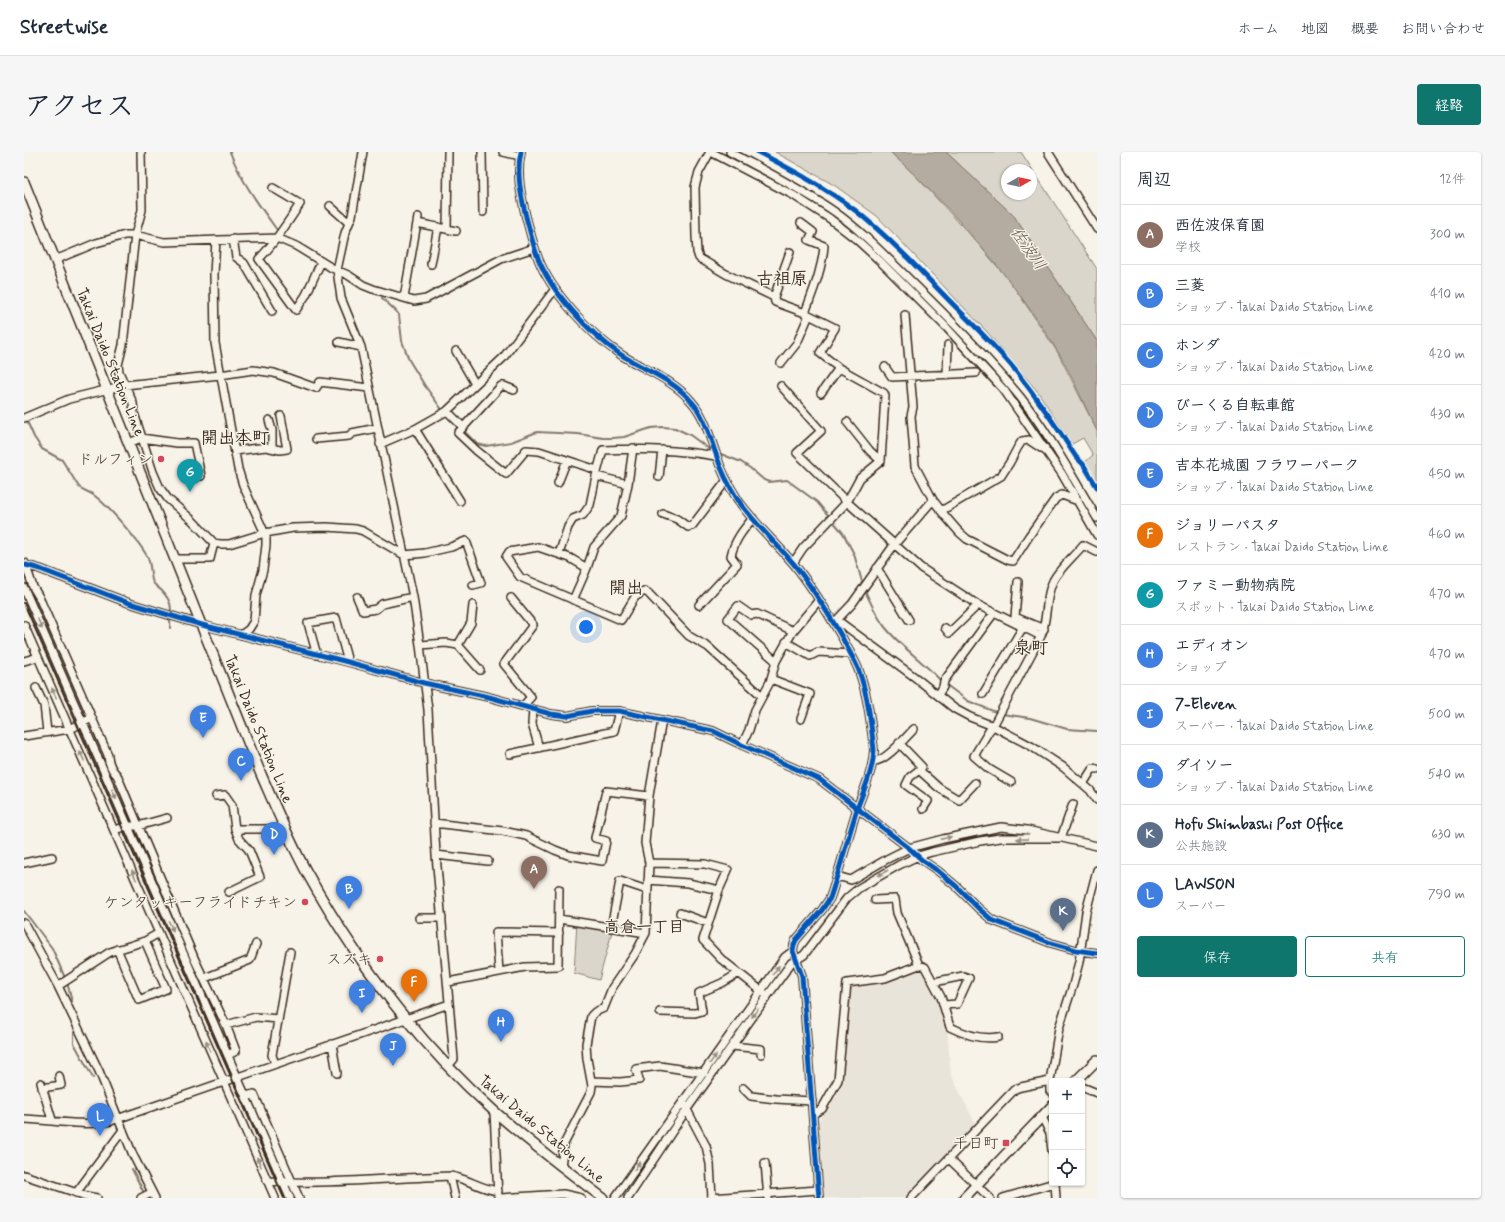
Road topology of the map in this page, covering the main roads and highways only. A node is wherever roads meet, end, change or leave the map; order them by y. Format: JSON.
{"nodes":[{"id":1,"x":24,"y":182,"type":"edge"},
{"id":2,"x":1097,"y":1060,"type":"edge"},
{"id":3,"x":1079,"y":1078,"type":"edge"},
{"id":4,"x":1049,"y":1109,"type":"edge"},
{"id":5,"x":603,"y":1198,"type":"edge"},
{"id":6,"x":964,"y":1198,"type":"edge"}],
"edges":[{"from":1,"to":5,"type":"main road","name":"Takai Daido Station Line"},
{"from":2,"to":3,"type":"main road"},
{"from":4,"to":6,"type":"main road"}]}
